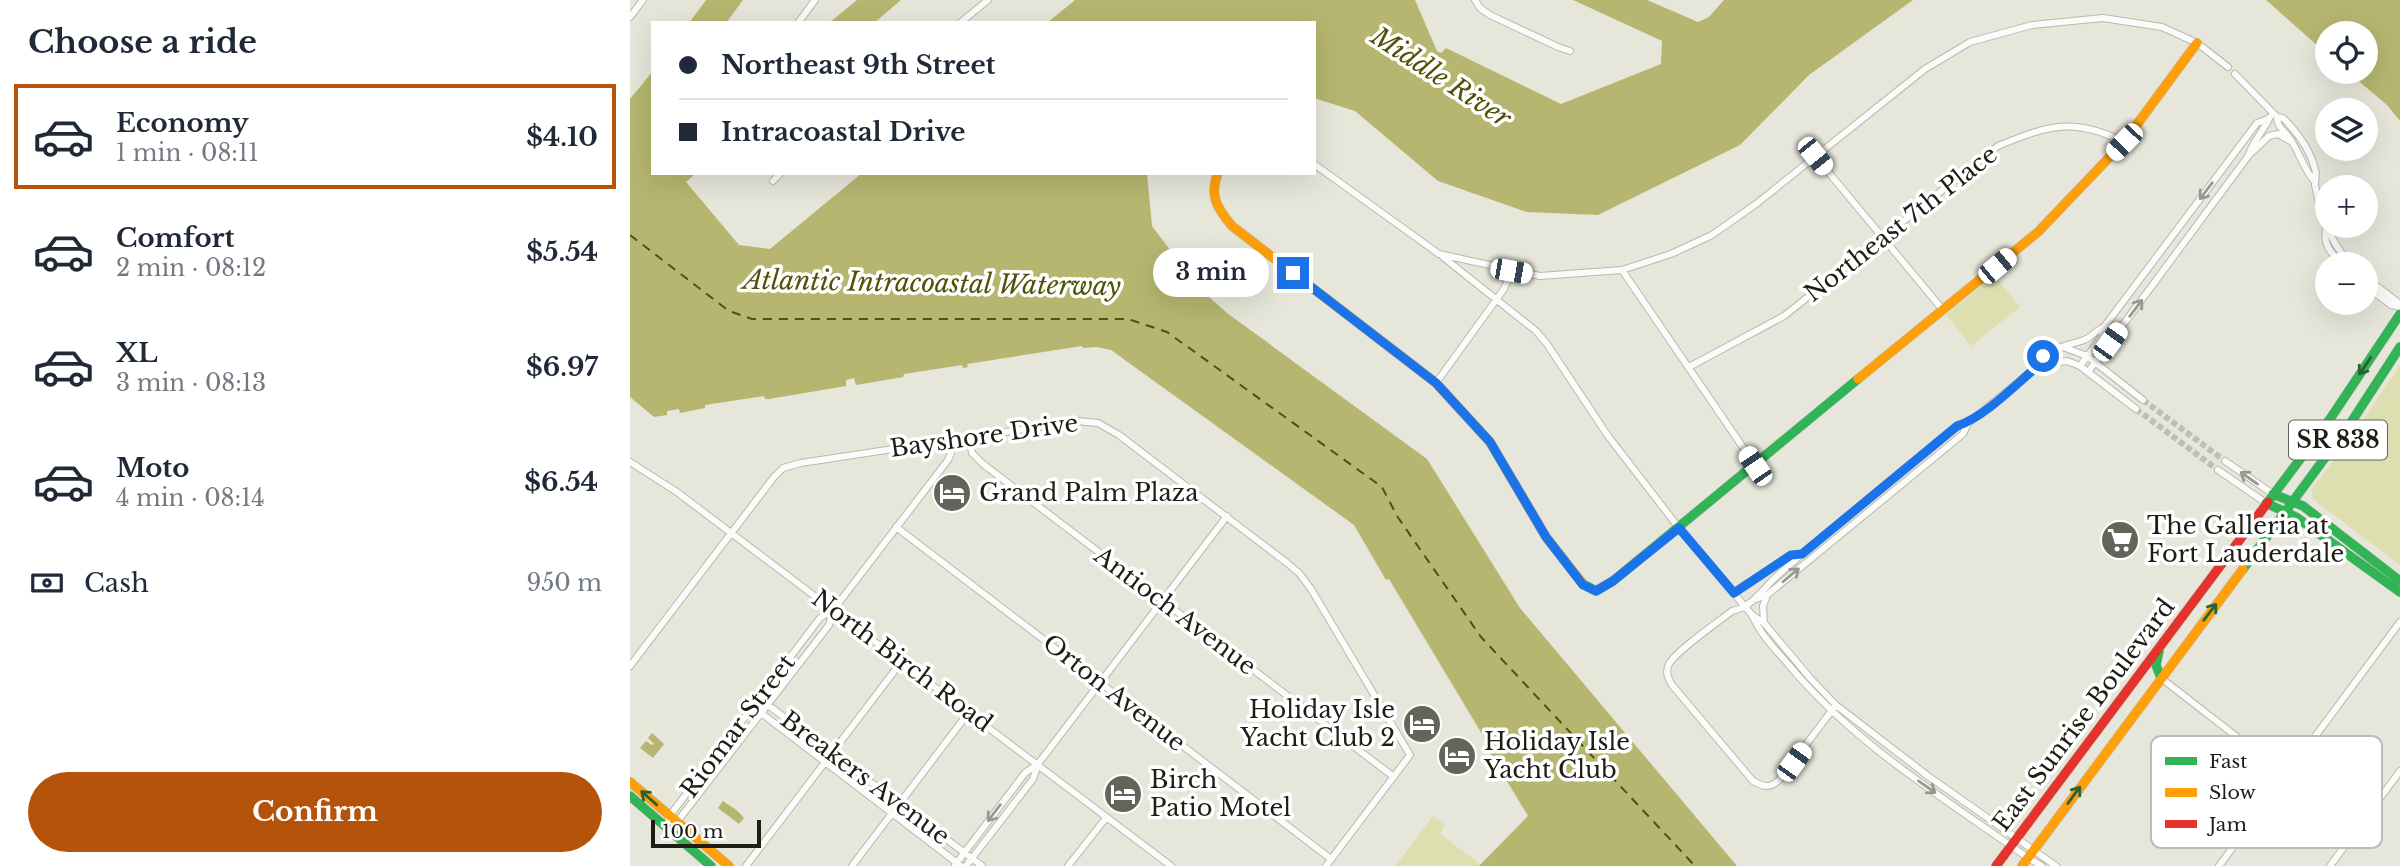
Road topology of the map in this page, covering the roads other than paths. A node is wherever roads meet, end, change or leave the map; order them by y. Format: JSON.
{"nodes":[{"id":1,"x":643,"y":0,"type":"edge"},
{"id":2,"x":816,"y":0,"type":"edge"},
{"id":3,"x":988,"y":0,"type":"edge"},
{"id":4,"x":1475,"y":0,"type":"edge"},
{"id":5,"x":630,"y":17,"type":"edge"},
{"id":6,"x":802,"y":21,"type":"edge"},
{"id":7,"x":962,"y":21,"type":"edge"},
{"id":8,"x":2197,"y":43,"type":"junction"},
{"id":9,"x":1570,"y":51,"type":"dead end"},
{"id":10,"x":2228,"y":67,"type":"dead end"},
{"id":11,"x":2235,"y":74,"type":"dead end"},
{"id":12,"x":2275,"y":115,"type":"junction"},
{"id":13,"x":2268,"y":119,"type":"junction"},
{"id":14,"x":2124,"y":142,"type":"junction"},
{"id":15,"x":2292,"y":142,"type":"junction"},
{"id":16,"x":2249,"y":155,"type":"junction"},
{"id":17,"x":1815,"y":156,"type":"junction"},
{"id":18,"x":1316,"y":165,"type":"edge"},
{"id":19,"x":779,"y":175,"type":"edge"},
{"id":20,"x":1216,"y":175,"type":"edge"},
{"id":21,"x":2316,"y":175,"type":"edge"},
{"id":22,"x":773,"y":181,"type":"dead end"},
{"id":23,"x":2315,"y":181,"type":"edge"},
{"id":24,"x":1882,"y":239,"type":"junction"},
{"id":25,"x":1439,"y":254,"type":"junction"},
{"id":26,"x":1622,"y":270,"type":"junction"},
{"id":27,"x":1511,"y":271,"type":"junction"},
{"id":28,"x":2378,"y":288,"type":"edge"},
{"id":29,"x":2378,"y":295,"type":"edge"},
{"id":30,"x":1497,"y":299,"type":"junction"},
{"id":31,"x":2400,"y":306,"type":"edge"},
{"id":32,"x":1943,"y":310,"type":"junction"},
{"id":33,"x":2400,"y":314,"type":"edge"},
{"id":34,"x":2104,"y":327,"type":"junction"},
{"id":35,"x":2063,"y":347,"type":"junction"},
{"id":36,"x":2400,"y":347,"type":"edge"},
{"id":37,"x":2087,"y":356,"type":"junction"},
{"id":38,"x":2096,"y":362,"type":"junction"},
{"id":39,"x":2039,"y":365,"type":"junction"},
{"id":40,"x":2080,"y":366,"type":"junction"},
{"id":41,"x":1689,"y":367,"type":"junction"},
{"id":42,"x":2088,"y":372,"type":"junction"},
{"id":43,"x":1436,"y":383,"type":"junction"},
{"id":44,"x":2143,"y":400,"type":"tunnel mouth"},
{"id":45,"x":2136,"y":409,"type":"tunnel mouth"},
{"id":46,"x":1968,"y":423,"type":"junction"},
{"id":47,"x":969,"y":437,"type":"junction"},
{"id":48,"x":949,"y":440,"type":"junction"},
{"id":49,"x":630,"y":461,"type":"edge"},
{"id":50,"x":2225,"y":461,"type":"tunnel mouth"},
{"id":51,"x":1755,"y":466,"type":"junction"},
{"id":52,"x":2218,"y":470,"type":"tunnel mouth"},
{"id":53,"x":2273,"y":494,"type":"junction"},
{"id":54,"x":2293,"y":500,"type":"junction"},
{"id":55,"x":2266,"y":503,"type":"junction"},
{"id":56,"x":2285,"y":511,"type":"junction"},
{"id":57,"x":1227,"y":516,"type":"junction"},
{"id":58,"x":896,"y":527,"type":"junction"},
{"id":59,"x":1679,"y":528,"type":"junction"},
{"id":60,"x":732,"y":533,"type":"junction"},
{"id":61,"x":1802,"y":554,"type":"junction"},
{"id":62,"x":2400,"y":581,"type":"edge"},
{"id":63,"x":2400,"y":592,"type":"edge"},
{"id":64,"x":1734,"y":593,"type":"junction"},
{"id":65,"x":1767,"y":595,"type":"junction"},
{"id":66,"x":1755,"y":600,"type":"junction"},
{"id":67,"x":1163,"y":601,"type":"junction"},
{"id":68,"x":1745,"y":607,"type":"junction"},
{"id":69,"x":834,"y":609,"type":"junction"},
{"id":70,"x":1752,"y":615,"type":"junction"},
{"id":71,"x":2400,"y":622,"type":"edge"},
{"id":72,"x":1764,"y":623,"type":"junction"},
{"id":73,"x":2159,"y":647,"type":"junction"},
{"id":74,"x":902,"y":661,"type":"junction"},
{"id":75,"x":630,"y":666,"type":"edge"},
{"id":76,"x":2161,"y":678,"type":"junction"},
{"id":77,"x":1100,"y":683,"type":"junction"},
{"id":78,"x":755,"y":703,"type":"junction"},
{"id":79,"x":768,"y":705,"type":"junction"},
{"id":80,"x":1836,"y":705,"type":"junction"},
{"id":81,"x":969,"y":712,"type":"junction"},
{"id":82,"x":1831,"y":712,"type":"junction"},
{"id":83,"x":761,"y":713,"type":"junction"},
{"id":84,"x":2236,"y":736,"type":"edge"},
{"id":85,"x":2315,"y":736,"type":"edge"},
{"id":86,"x":832,"y":753,"type":"junction"},
{"id":87,"x":824,"y":762,"type":"junction"},
{"id":88,"x":1038,"y":764,"type":"junction"},
{"id":89,"x":2400,"y":771,"type":"edge"},
{"id":90,"x":1394,"y":776,"type":"junction"},
{"id":91,"x":630,"y":782,"type":"edge"},
{"id":92,"x":2382,"y":795,"type":"edge"},
{"id":93,"x":630,"y":796,"type":"edge"},
{"id":94,"x":900,"y":804,"type":"junction"},
{"id":95,"x":892,"y":813,"type":"junction"},
{"id":96,"x":669,"y":815,"type":"junction"},
{"id":97,"x":1106,"y":818,"type":"junction"},
{"id":98,"x":677,"y":822,"type":"junction"},
{"id":99,"x":666,"y":828,"type":"junction"},
{"id":100,"x":2017,"y":838,"type":"junction"},
{"id":101,"x":2011,"y":846,"type":"junction"},
{"id":102,"x":2232,"y":848,"type":"edge"},
{"id":103,"x":2343,"y":848,"type":"edge"},
{"id":104,"x":964,"y":852,"type":"junction"},
{"id":105,"x":972,"y":858,"type":"junction"},
{"id":106,"x":2028,"y":858,"type":"edge"},
{"id":107,"x":1331,"y":859,"type":"junction"},
{"id":108,"x":957,"y":865,"type":"edge"},
{"id":109,"x":711,"y":866,"type":"edge"},
{"id":110,"x":729,"y":866,"type":"edge"},
{"id":111,"x":746,"y":866,"type":"edge"},
{"id":112,"x":852,"y":866,"type":"edge"},
{"id":113,"x":966,"y":866,"type":"edge"},
{"id":114,"x":982,"y":866,"type":"edge"},
{"id":115,"x":1068,"y":866,"type":"edge"},
{"id":116,"x":1171,"y":866,"type":"edge"},
{"id":117,"x":1326,"y":866,"type":"edge"},
{"id":118,"x":1996,"y":866,"type":"edge"},
{"id":119,"x":2042,"y":866,"type":"edge"},
{"id":120,"x":2056,"y":866,"type":"edge"},
{"id":121,"x":2219,"y":866,"type":"edge"},
{"id":122,"x":2330,"y":866,"type":"edge"}],
"edges":[{"from":1,"to":5,"type":"street"},
{"from":2,"to":6,"type":"street"},
{"from":3,"to":7,"type":"street"},
{"from":4,"to":9,"type":"street"},
{"from":8,"to":10,"type":"street"},
{"from":8,"to":14,"type":"street"},
{"from":8,"to":17,"type":"street"},
{"from":11,"to":12,"type":"street"},
{"from":12,"to":13,"type":"street"},
{"from":12,"to":15,"type":"street"},
{"from":12,"to":21,"type":"street"},
{"from":13,"to":16,"type":"street"},
{"from":13,"to":34,"type":"street","one_way":true},
{"from":14,"to":24,"type":"street","name":"Northeast 7th Place"},
{"from":14,"to":32,"type":"street"},
{"from":15,"to":16,"type":"street"},
{"from":15,"to":23,"type":"street"},
{"from":38,"to":16,"type":"street","one_way":true},
{"from":17,"to":24,"type":"street"},
{"from":17,"to":26,"type":"street"},
{"from":18,"to":25,"type":"street"},
{"from":19,"to":22,"type":"street"},
{"from":20,"to":43,"type":"street"},
{"from":24,"to":32,"type":"street"},
{"from":24,"to":41,"type":"street","name":"Northeast 7th Place"},
{"from":25,"to":27,"type":"street"},
{"from":25,"to":30,"type":"street"},
{"from":26,"to":27,"type":"street"},
{"from":26,"to":41,"type":"street"},
{"from":27,"to":30,"type":"street"},
{"from":28,"to":31,"type":"street"},
{"from":29,"to":31,"type":"street"},
{"from":30,"to":43,"type":"street"},
{"from":30,"to":59,"type":"street"},
{"from":32,"to":51,"type":"street"},
{"from":33,"to":53,"type":"street","name":"East Sunrise Boulevard","number":"SR 838","one_way":true},
{"from":34,"to":35,"type":"street"},
{"from":34,"to":37,"type":"street"},
{"from":35,"to":37,"type":"street"},
{"from":35,"to":39,"type":"street"},
{"from":36,"to":54,"type":"street","name":"East Sunrise Boulevard","number":"SR 838"},
{"from":37,"to":38,"type":"street"},
{"from":37,"to":40,"type":"street"},
{"from":38,"to":42,"type":"street"},
{"from":38,"to":44,"type":"street"},
{"from":39,"to":40,"type":"street"},
{"from":39,"to":46,"type":"street"},
{"from":40,"to":42,"type":"street"},
{"from":41,"to":51,"type":"street"},
{"from":42,"to":45,"type":"street"},
{"from":43,"to":59,"type":"street"},
{"from":46,"to":61,"type":"street"},
{"from":65,"to":46,"type":"street","one_way":true},
{"from":47,"to":48,"type":"street","name":"Bayshore Drive"},
{"from":47,"to":57,"type":"street","name":"Bayshore Drive"},
{"from":47,"to":67,"type":"street","name":"Antioch Avenue"},
{"from":48,"to":58,"type":"street","name":"Riomar Street"},
{"from":48,"to":60,"type":"street","name":"Bayshore Drive"},
{"from":49,"to":60,"type":"street","name":"North Birch Road"},
{"from":53,"to":50,"type":"street","one_way":true},
{"from":51,"to":59,"type":"street"},
{"from":52,"to":55,"type":"street"},
{"from":53,"to":54,"type":"street"},
{"from":53,"to":55,"type":"street","name":"East Sunrise Boulevard","number":"SR 838"},
{"from":54,"to":56,"type":"street","name":"East Sunrise Boulevard","number":"SR 838"},
{"from":54,"to":62,"type":"street"},
{"from":55,"to":56,"type":"street"},
{"from":55,"to":73,"type":"street","name":"East Sunrise Boulevard","number":"SR 838"},
{"from":56,"to":63,"type":"street"},
{"from":76,"to":56,"type":"street","name":"East Sunrise Boulevard","number":"SR 838","one_way":true},
{"from":57,"to":67,"type":"street"},
{"from":57,"to":90,"type":"street","name":"Bayshore Drive"},
{"from":58,"to":69,"type":"street","name":"Riomar Street"},
{"from":58,"to":77,"type":"street","name":"Orton Avenue"},
{"from":59,"to":64,"type":"street"},
{"from":60,"to":69,"type":"street","name":"North Birch Road"},
{"from":60,"to":75,"type":"street","name":"Bayshore Drive"},
{"from":61,"to":64,"type":"street"},
{"from":61,"to":66,"type":"street"},
{"from":64,"to":68,"type":"street"},
{"from":65,"to":66,"type":"street"},
{"from":65,"to":72,"type":"street"},
{"from":66,"to":68,"type":"street"},
{"from":67,"to":77,"type":"street"},
{"from":67,"to":90,"type":"street","name":"Antioch Avenue"},
{"from":68,"to":70,"type":"street"},
{"from":68,"to":82,"type":"street"},
{"from":69,"to":74,"type":"street","name":"North Birch Road"},
{"from":69,"to":78,"type":"street","name":"Riomar Street"},
{"from":69,"to":79,"type":"street","name":"Riomar Street"},
{"from":70,"to":72,"type":"street"},
{"from":70,"to":82,"type":"street"},
{"from":71,"to":85,"type":"street"},
{"from":72,"to":80,"type":"street"},
{"from":73,"to":76,"type":"street"},
{"from":73,"to":100,"type":"street","name":"East Sunrise Boulevard","number":"SR 838"},
{"from":74,"to":81,"type":"street","name":"North Birch Road"},
{"from":74,"to":86,"type":"street"},
{"from":76,"to":84,"type":"street"},
{"from":106,"to":76,"type":"street","name":"East Sunrise Boulevard","number":"SR 838","one_way":true},
{"from":77,"to":88,"type":"street"},
{"from":77,"to":107,"type":"street","name":"Orton Avenue"},
{"from":78,"to":79,"type":"street","name":"Breakers Avenue"},
{"from":78,"to":83,"type":"street","name":"Breakers Avenue"},
{"from":78,"to":96,"type":"street","name":"Riomar Street"},
{"from":79,"to":83,"type":"street","name":"Riomar Street"},
{"from":79,"to":86,"type":"street","name":"Breakers Avenue"},
{"from":80,"to":82,"type":"street"},
{"from":80,"to":100,"type":"street"},
{"from":81,"to":88,"type":"street","name":"North Birch Road"},
{"from":81,"to":94,"type":"street"},
{"from":82,"to":101,"type":"street","one_way":true},
{"from":83,"to":87,"type":"street","name":"Breakers Avenue"},
{"from":83,"to":98,"type":"street","name":"Riomar Street"},
{"from":86,"to":87,"type":"street"},
{"from":86,"to":94,"type":"street","name":"Breakers Avenue"},
{"from":87,"to":95,"type":"street","name":"Breakers Avenue"},
{"from":87,"to":111,"type":"street"},
{"from":88,"to":97,"type":"street","name":"North Birch Road"},
{"from":88,"to":104,"type":"street","one_way":true},
{"from":88,"to":105,"type":"street"},
{"from":89,"to":92,"type":"street"},
{"from":90,"to":107,"type":"street"},
{"from":96,"to":91,"type":"street","one_way":true},
{"from":93,"to":99,"type":"street"},
{"from":94,"to":95,"type":"street"},
{"from":94,"to":104,"type":"street","name":"Breakers Avenue"},
{"from":95,"to":108,"type":"street","name":"Breakers Avenue"},
{"from":95,"to":112,"type":"street"},
{"from":96,"to":98,"type":"street"},
{"from":96,"to":99,"type":"street","name":"Riomar Street"},
{"from":97,"to":115,"type":"street"},
{"from":97,"to":116,"type":"street","name":"North Birch Road"},
{"from":98,"to":99,"type":"street","name":"Riomar Street"},
{"from":98,"to":110,"type":"street"},
{"from":99,"to":109,"type":"street"},
{"from":100,"to":101,"type":"street","name":"East Sunrise Boulevard","number":"SR 838"},
{"from":100,"to":106,"type":"street"},
{"from":101,"to":106,"type":"street"},
{"from":101,"to":118,"type":"street","name":"East Sunrise Boulevard","number":"SR 838"},
{"from":102,"to":121,"type":"street"},
{"from":103,"to":122,"type":"street"},
{"from":104,"to":105,"type":"street","name":"Breakers Avenue"},
{"from":104,"to":108,"type":"street"},
{"from":105,"to":113,"type":"street"},
{"from":105,"to":114,"type":"street","name":"Breakers Avenue"},
{"from":106,"to":119,"type":"street"},
{"from":106,"to":120,"type":"street"},
{"from":107,"to":117,"type":"street"}]}
